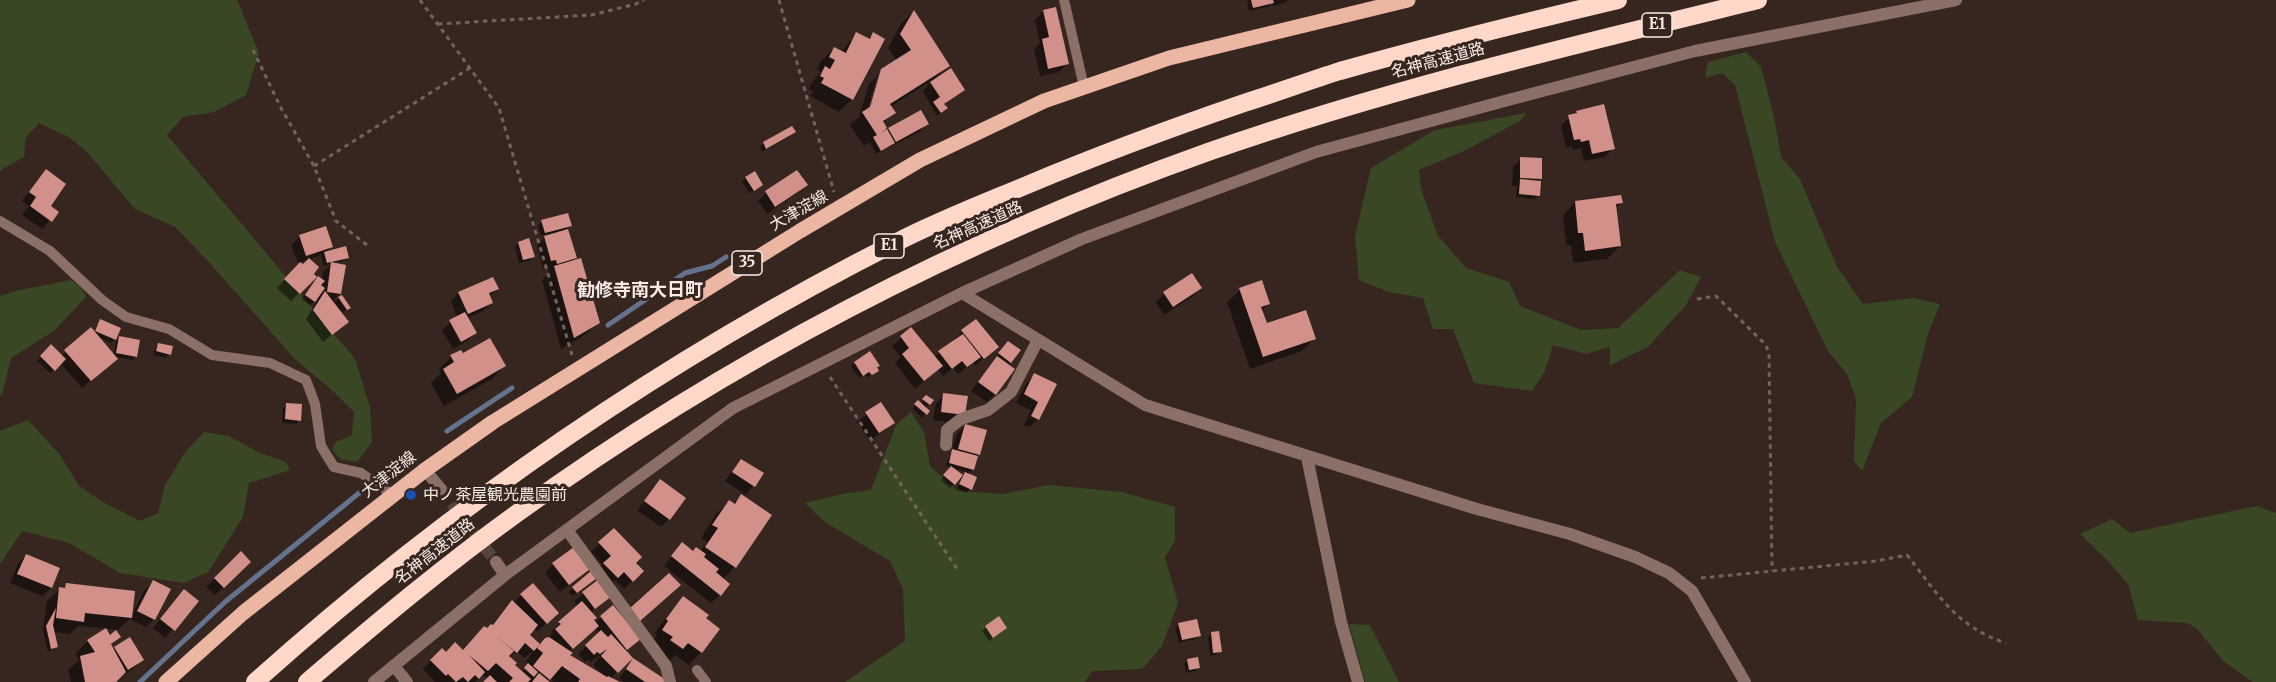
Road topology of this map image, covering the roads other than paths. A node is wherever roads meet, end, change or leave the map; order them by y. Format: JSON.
{"nodes":[{"id":1,"x":1064,"y":0,"type":"edge"},
{"id":2,"x":1408,"y":0,"type":"edge"},
{"id":3,"x":1618,"y":0,"type":"edge"},
{"id":4,"x":1758,"y":0,"type":"edge"},
{"id":5,"x":1956,"y":0,"type":"edge"},
{"id":6,"x":1084,"y":87,"type":"junction"},
{"id":7,"x":0,"y":221,"type":"edge"},
{"id":8,"x":962,"y":293,"type":"junction"},
{"id":9,"x":1038,"y":340,"type":"junction"},
{"id":10,"x":946,"y":445,"type":"dead end"},
{"id":11,"x":1306,"y":457,"type":"junction"},
{"id":12,"x":425,"y":470,"type":"junction"},
{"id":13,"x":441,"y":489,"type":"tunnel mouth"},
{"id":14,"x":393,"y":495,"type":"junction"},
{"id":15,"x":567,"y":530,"type":"junction"},
{"id":16,"x":496,"y":562,"type":"tunnel mouth"},
{"id":17,"x":505,"y":575,"type":"junction"},
{"id":18,"x":394,"y":666,"type":"junction"},
{"id":19,"x":697,"y":670,"type":"dead end"},
{"id":20,"x":166,"y":682,"type":"edge"},
{"id":21,"x":255,"y":682,"type":"edge"},
{"id":22,"x":307,"y":682,"type":"edge"},
{"id":23,"x":374,"y":682,"type":"edge"},
{"id":24,"x":407,"y":682,"type":"edge"},
{"id":25,"x":670,"y":682,"type":"edge"},
{"id":26,"x":706,"y":682,"type":"edge"},
{"id":27,"x":1358,"y":682,"type":"edge"},
{"id":28,"x":1745,"y":682,"type":"edge"}],
"edges":[{"from":1,"to":6,"type":"lane"},
{"from":2,"to":6,"type":"main road","name":"大津淀線","number":"35"},
{"from":3,"to":21,"type":"highway","name":"名神高速道路","number":"E1"},
{"from":4,"to":22,"type":"highway","name":"名神高速道路","number":"E1"},
{"from":5,"to":8,"type":"street"},
{"from":6,"to":12,"type":"main road","name":"大津淀線","number":"35"},
{"from":7,"to":14,"type":"lane"},
{"from":8,"to":9,"type":"street"},
{"from":8,"to":15,"type":"street"},
{"from":9,"to":10,"type":"street"},
{"from":9,"to":11,"type":"street"},
{"from":11,"to":27,"type":"street"},
{"from":11,"to":28,"type":"street"},
{"from":12,"to":13,"type":"street"},
{"from":12,"to":14,"type":"main road","name":"大津淀線","number":"35"},
{"from":14,"to":20,"type":"main road","name":"大津淀線","number":"35"},
{"from":15,"to":17,"type":"street"},
{"from":15,"to":25,"type":"street"},
{"from":16,"to":17,"type":"street"},
{"from":17,"to":18,"type":"street"},
{"from":18,"to":23,"type":"street"},
{"from":18,"to":24,"type":"street"},
{"from":19,"to":26,"type":"lane"}]}
